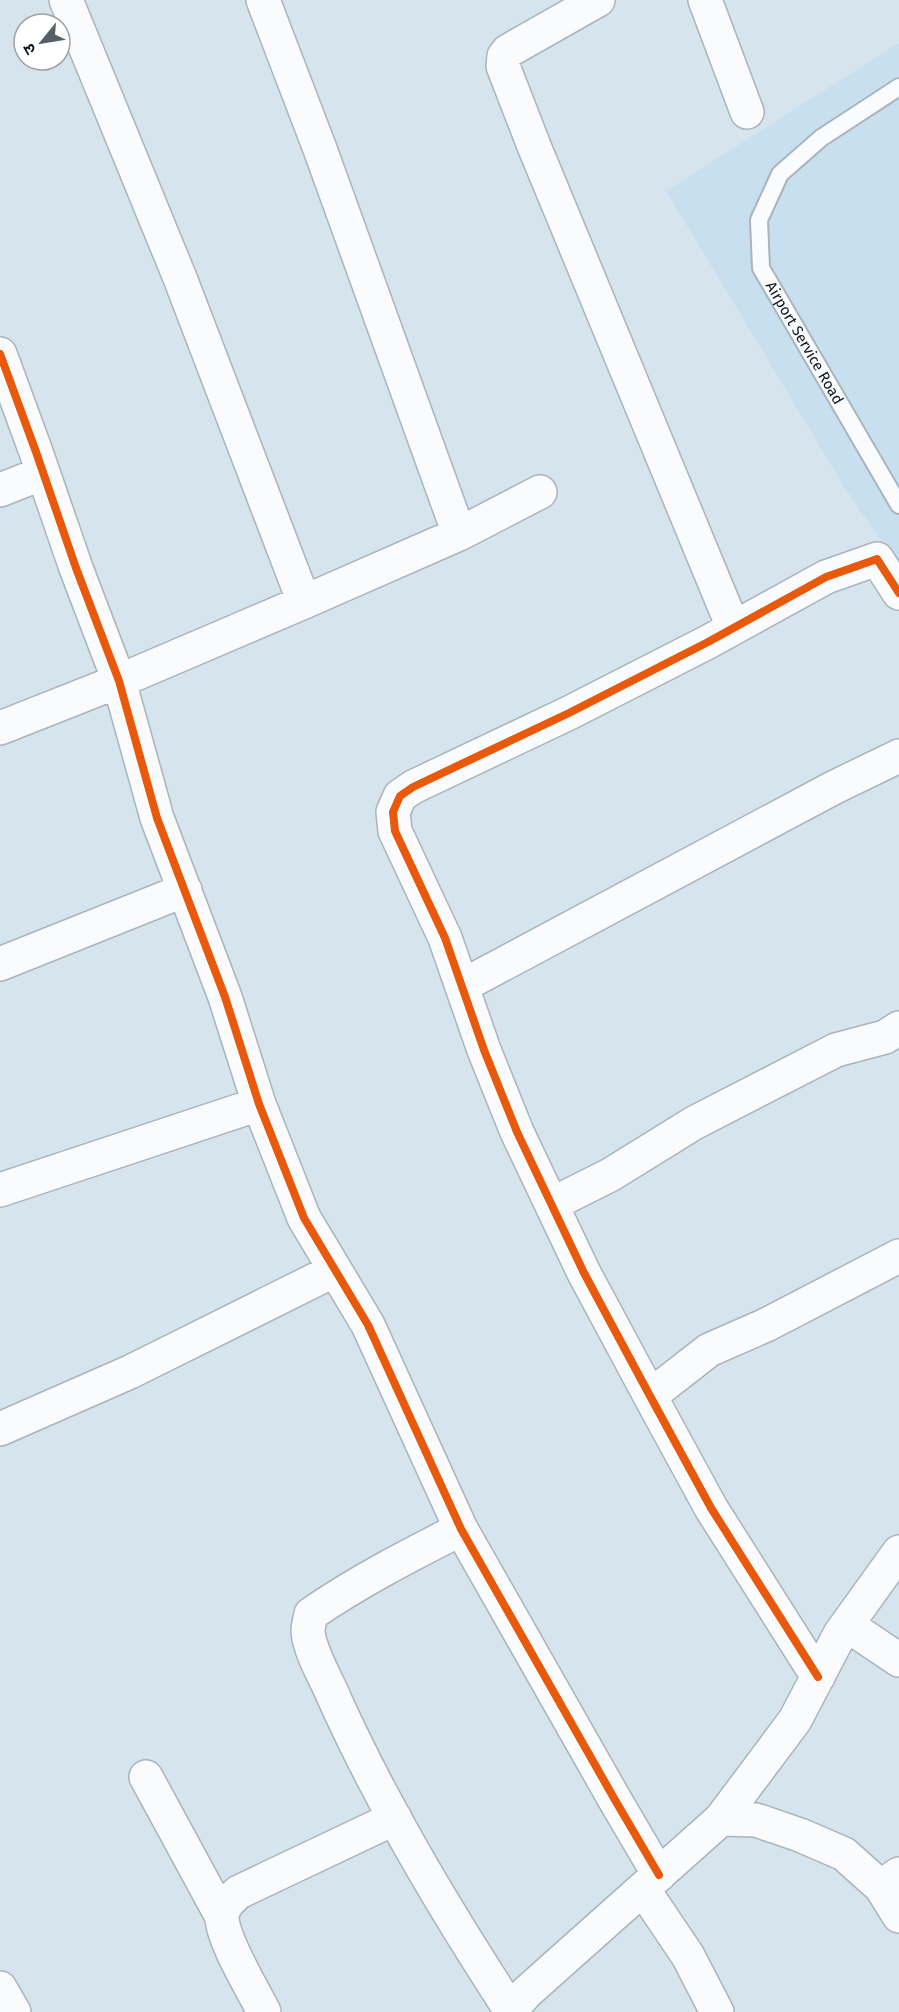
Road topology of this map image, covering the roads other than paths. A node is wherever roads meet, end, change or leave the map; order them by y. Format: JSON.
{"nodes":[{"id":1,"x":66,"y":0,"type":"edge"},
{"id":2,"x":263,"y":0,"type":"edge"},
{"id":3,"x":598,"y":0,"type":"edge"},
{"id":4,"x":711,"y":1,"type":"edge"},
{"id":5,"x":899,"y":87,"type":"edge"},
{"id":6,"x":747,"y":111,"type":"dead end"},
{"id":7,"x":0,"y":354,"type":"edge"},
{"id":8,"x":44,"y":473,"type":"junction"},
{"id":9,"x":0,"y":490,"type":"edge"},
{"id":10,"x":540,"y":492,"type":"dead end"},
{"id":11,"x":899,"y":505,"type":"edge"},
{"id":12,"x":459,"y":534,"type":"junction"},
{"id":13,"x":899,"y":593,"type":"edge"},
{"id":14,"x":304,"y":603,"type":"junction"},
{"id":15,"x":733,"y":627,"type":"junction"},
{"id":16,"x":119,"y":681,"type":"junction"},
{"id":17,"x":0,"y":728,"type":"edge"},
{"id":18,"x":899,"y":756,"type":"edge"},
{"id":19,"x":184,"y":890,"type":"junction"},
{"id":20,"x":0,"y":964,"type":"edge"},
{"id":21,"x":462,"y":986,"type":"junction"},
{"id":22,"x":899,"y":1029,"type":"edge"},
{"id":23,"x":259,"y":1104,"type":"junction"},
{"id":24,"x":0,"y":1190,"type":"edge"},
{"id":25,"x":552,"y":1204,"type":"junction"},
{"id":26,"x":899,"y":1256,"type":"edge"},
{"id":27,"x":335,"y":1270,"type":"junction"},
{"id":28,"x":650,"y":1396,"type":"junction"},
{"id":29,"x":0,"y":1429,"type":"edge"},
{"id":30,"x":462,"y":1529,"type":"junction"},
{"id":31,"x":899,"y":1552,"type":"edge"},
{"id":32,"x":847,"y":1625,"type":"junction"},
{"id":33,"x":899,"y":1660,"type":"edge"},
{"id":34,"x":818,"y":1677,"type":"junction"},
{"id":35,"x":146,"y":1777,"type":"dead end"},
{"id":36,"x":395,"y":1818,"type":"junction"},
{"id":37,"x":721,"y":1819,"type":"junction"},
{"id":38,"x":890,"y":1881,"type":"edge"},
{"id":39,"x":651,"y":1882,"type":"junction"},
{"id":40,"x":899,"y":1916,"type":"edge"},
{"id":41,"x":222,"y":1917,"type":"junction"},
{"id":42,"x":0,"y":1988,"type":"edge"},
{"id":43,"x":510,"y":2011,"type":"edge"},
{"id":44,"x":14,"y":2012,"type":"edge"},
{"id":45,"x":264,"y":2012,"type":"edge"},
{"id":46,"x":717,"y":2012,"type":"edge"}],
"edges":[{"from":1,"to":14,"type":"street"},
{"from":2,"to":12,"type":"street"},
{"from":3,"to":15,"type":"street"},
{"from":4,"to":6,"type":"street"},
{"from":5,"to":11,"type":"lane","name":"Airport Service Road"},
{"from":7,"to":8,"type":"street"},
{"from":8,"to":9,"type":"street"},
{"from":8,"to":16,"type":"street"},
{"from":10,"to":12,"type":"street"},
{"from":12,"to":14,"type":"street"},
{"from":13,"to":15,"type":"street"},
{"from":14,"to":16,"type":"street"},
{"from":15,"to":21,"type":"street"},
{"from":16,"to":17,"type":"street"},
{"from":16,"to":19,"type":"street"},
{"from":18,"to":21,"type":"street"},
{"from":19,"to":20,"type":"street"},
{"from":19,"to":23,"type":"street"},
{"from":21,"to":25,"type":"street"},
{"from":22,"to":25,"type":"street"},
{"from":23,"to":24,"type":"street"},
{"from":23,"to":27,"type":"street"},
{"from":25,"to":28,"type":"street"},
{"from":26,"to":28,"type":"street"},
{"from":27,"to":29,"type":"street"},
{"from":27,"to":30,"type":"street"},
{"from":28,"to":34,"type":"street"},
{"from":30,"to":36,"type":"street"},
{"from":30,"to":39,"type":"street"},
{"from":31,"to":32,"type":"street"},
{"from":32,"to":33,"type":"street"},
{"from":32,"to":34,"type":"street"},
{"from":34,"to":37,"type":"street"},
{"from":35,"to":41,"type":"street"},
{"from":36,"to":41,"type":"street"},
{"from":36,"to":43,"type":"street"},
{"from":37,"to":38,"type":"street"},
{"from":37,"to":39,"type":"street"},
{"from":38,"to":40,"type":"street"},
{"from":39,"to":43,"type":"street"},
{"from":39,"to":46,"type":"street"},
{"from":41,"to":45,"type":"street"},
{"from":42,"to":44,"type":"street"}]}
